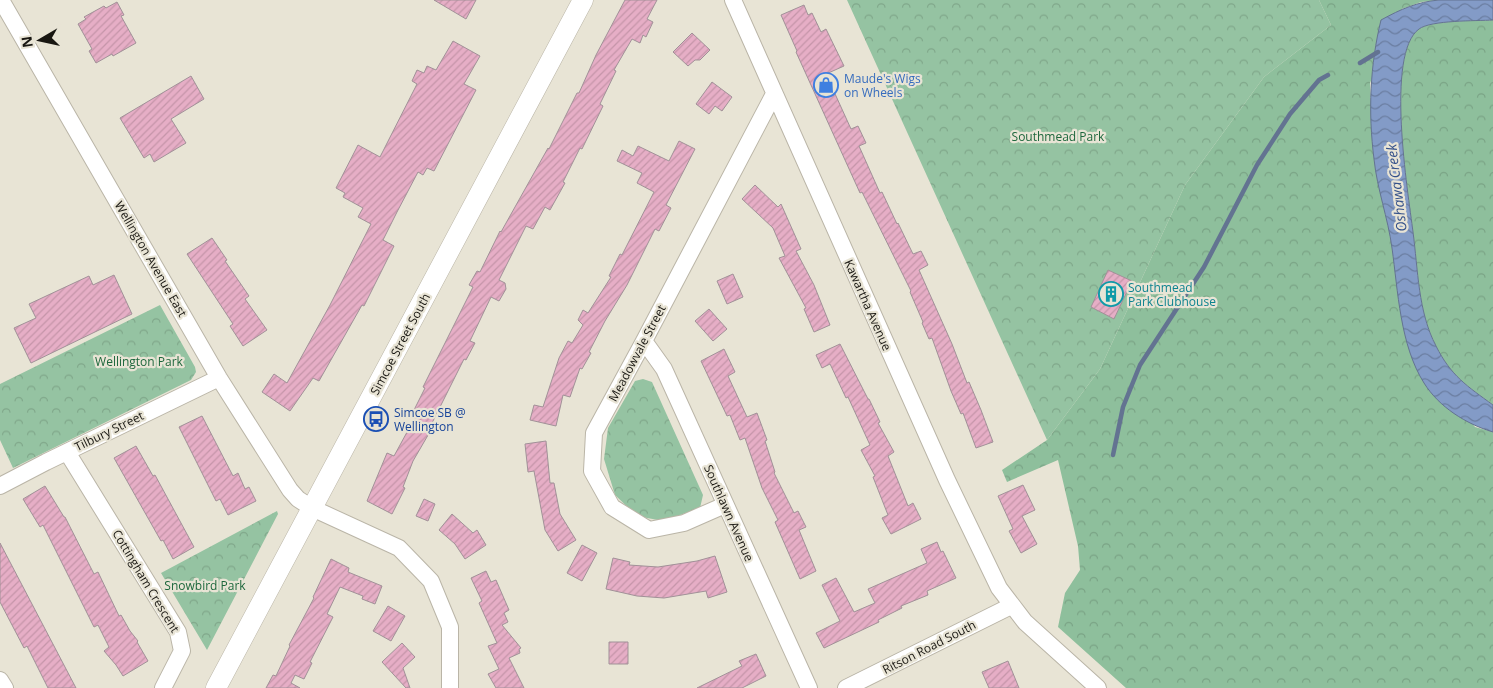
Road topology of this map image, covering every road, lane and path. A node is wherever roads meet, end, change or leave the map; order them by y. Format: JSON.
{"nodes":[{"id":1,"x":1,"y":0,"type":"edge"},
{"id":2,"x":583,"y":0,"type":"edge"},
{"id":3,"x":733,"y":0,"type":"edge"},
{"id":4,"x":774,"y":94,"type":"junction"},
{"id":5,"x":644,"y":341,"type":"junction"},
{"id":6,"x":220,"y":378,"type":"junction"},
{"id":7,"x":67,"y":452,"type":"junction"},
{"id":8,"x":0,"y":486,"type":"edge"},
{"id":9,"x":725,"y":505,"type":"junction"},
{"id":10,"x":312,"y":508,"type":"junction"},
{"id":11,"x":1011,"y":606,"type":"junction"},
{"id":12,"x":0,"y":680,"type":"edge"},
{"id":13,"x":5,"y":688,"type":"edge"},
{"id":14,"x":163,"y":688,"type":"edge"},
{"id":15,"x":216,"y":688,"type":"edge"},
{"id":16,"x":450,"y":688,"type":"edge"},
{"id":17,"x":809,"y":688,"type":"edge"},
{"id":18,"x":846,"y":688,"type":"edge"},
{"id":19,"x":1098,"y":688,"type":"edge"}],
"edges":[{"from":1,"to":6,"type":"street","name":"Wellington Avenue East"},
{"from":2,"to":10,"type":"street","name":"Simcoe Street South"},
{"from":3,"to":4,"type":"street","name":"Kawartha Avenue"},
{"from":4,"to":5,"type":"street","name":"Meadowvale Street"},
{"from":4,"to":11,"type":"street","name":"Kawartha Avenue"},
{"from":5,"to":9,"type":"street","name":"Southlawn Avenue"},
{"from":5,"to":9,"type":"street","name":"Meadowvale Street"},
{"from":6,"to":7,"type":"street","name":"Tilbury Street"},
{"from":6,"to":10,"type":"street","name":"Wellington Avenue East"},
{"from":7,"to":8,"type":"street","name":"Tilbury Street"},
{"from":7,"to":14,"type":"street","name":"Cottingham Crescent"},
{"from":9,"to":17,"type":"street","name":"Southlawn Avenue"},
{"from":10,"to":15,"type":"street","name":"Simcoe Street South"},
{"from":10,"to":16,"type":"street","name":"Wellington Avenue East"},
{"from":11,"to":18,"type":"street","name":"Ritson Road South"},
{"from":11,"to":19,"type":"street","name":"Kawartha Avenue"},
{"from":12,"to":13,"type":"street"}]}
